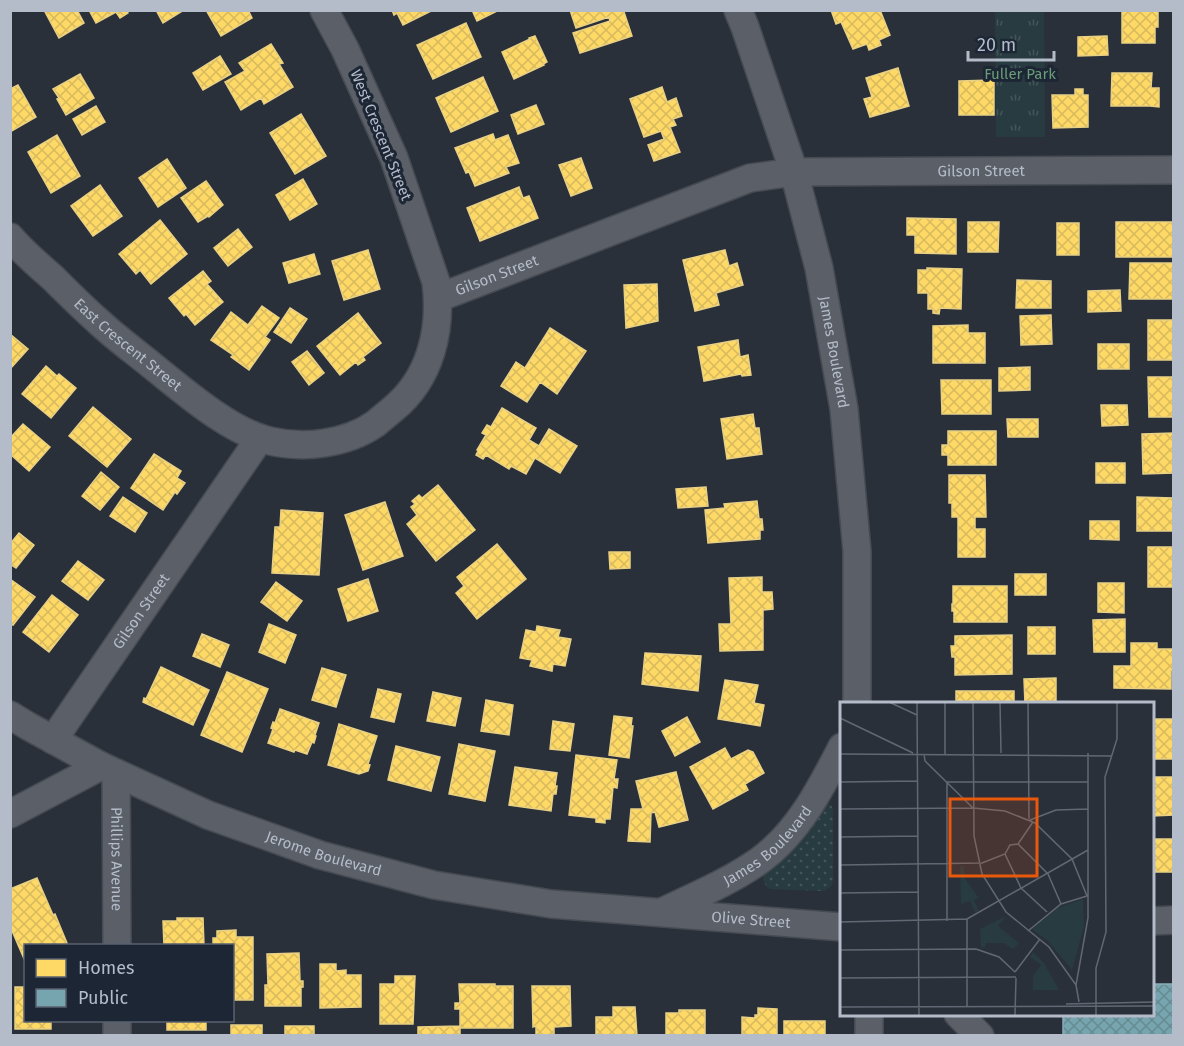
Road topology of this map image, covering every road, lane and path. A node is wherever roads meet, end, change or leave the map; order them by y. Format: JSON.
{"nodes":[{"id":1,"x":324,"y":10,"type":"edge"},
{"id":2,"x":738,"y":10,"type":"edge"},
{"id":3,"x":1173,"y":170,"type":"edge"},
{"id":4,"x":794,"y":172,"type":"junction"},
{"id":5,"x":10,"y":237,"type":"edge"},
{"id":6,"x":438,"y":298,"type":"junction"},
{"id":7,"x":260,"y":438,"type":"junction"},
{"id":8,"x":858,"y":702,"type":"edge"},
{"id":9,"x":10,"y":715,"type":"edge"},
{"id":10,"x":53,"y":740,"type":"junction"},
{"id":11,"x":840,"y":751,"type":"edge"},
{"id":12,"x":108,"y":769,"type":"junction"},
{"id":13,"x":10,"y":814,"type":"edge"},
{"id":14,"x":661,"y":912,"type":"junction"},
{"id":15,"x":1154,"y":921,"type":"edge"},
{"id":16,"x":1173,"y":921,"type":"edge"},
{"id":17,"x":840,"y":927,"type":"edge"},
{"id":18,"x":117,"y":944,"type":"edge"},
{"id":19,"x":869,"y":1016,"type":"edge"},
{"id":20,"x":960,"y":1016,"type":"edge"},
{"id":21,"x":869,"y":1035,"type":"edge"},
{"id":22,"x":980,"y":1035,"type":"edge"}],
"edges":[{"from":1,"to":6,"type":"street","name":"West Crescent Street"},
{"from":2,"to":4,"type":"street","name":"James Boulevard"},
{"from":3,"to":4,"type":"street","name":"Gilson Street"},
{"from":4,"to":6,"type":"street","name":"Gilson Street"},
{"from":4,"to":8,"type":"street","name":"James Boulevard"},
{"from":5,"to":7,"type":"street","name":"East Crescent Street"},
{"from":6,"to":7,"type":"street","name":"Gilson Street"},
{"from":7,"to":10,"type":"street","name":"Gilson Street"},
{"from":9,"to":10,"type":"street","name":"Jerome Boulevard"},
{"from":10,"to":12,"type":"street","name":"Jerome Boulevard"},
{"from":11,"to":14,"type":"street","name":"James Boulevard"},
{"from":12,"to":13,"type":"street"},
{"from":12,"to":14,"type":"street","name":"Jerome Boulevard"},
{"from":12,"to":18,"type":"street","name":"Phillips Avenue"},
{"from":14,"to":17,"type":"street","name":"Olive Street"},
{"from":15,"to":16,"type":"street"},
{"from":19,"to":21,"type":"street"},
{"from":20,"to":22,"type":"street"}]}
